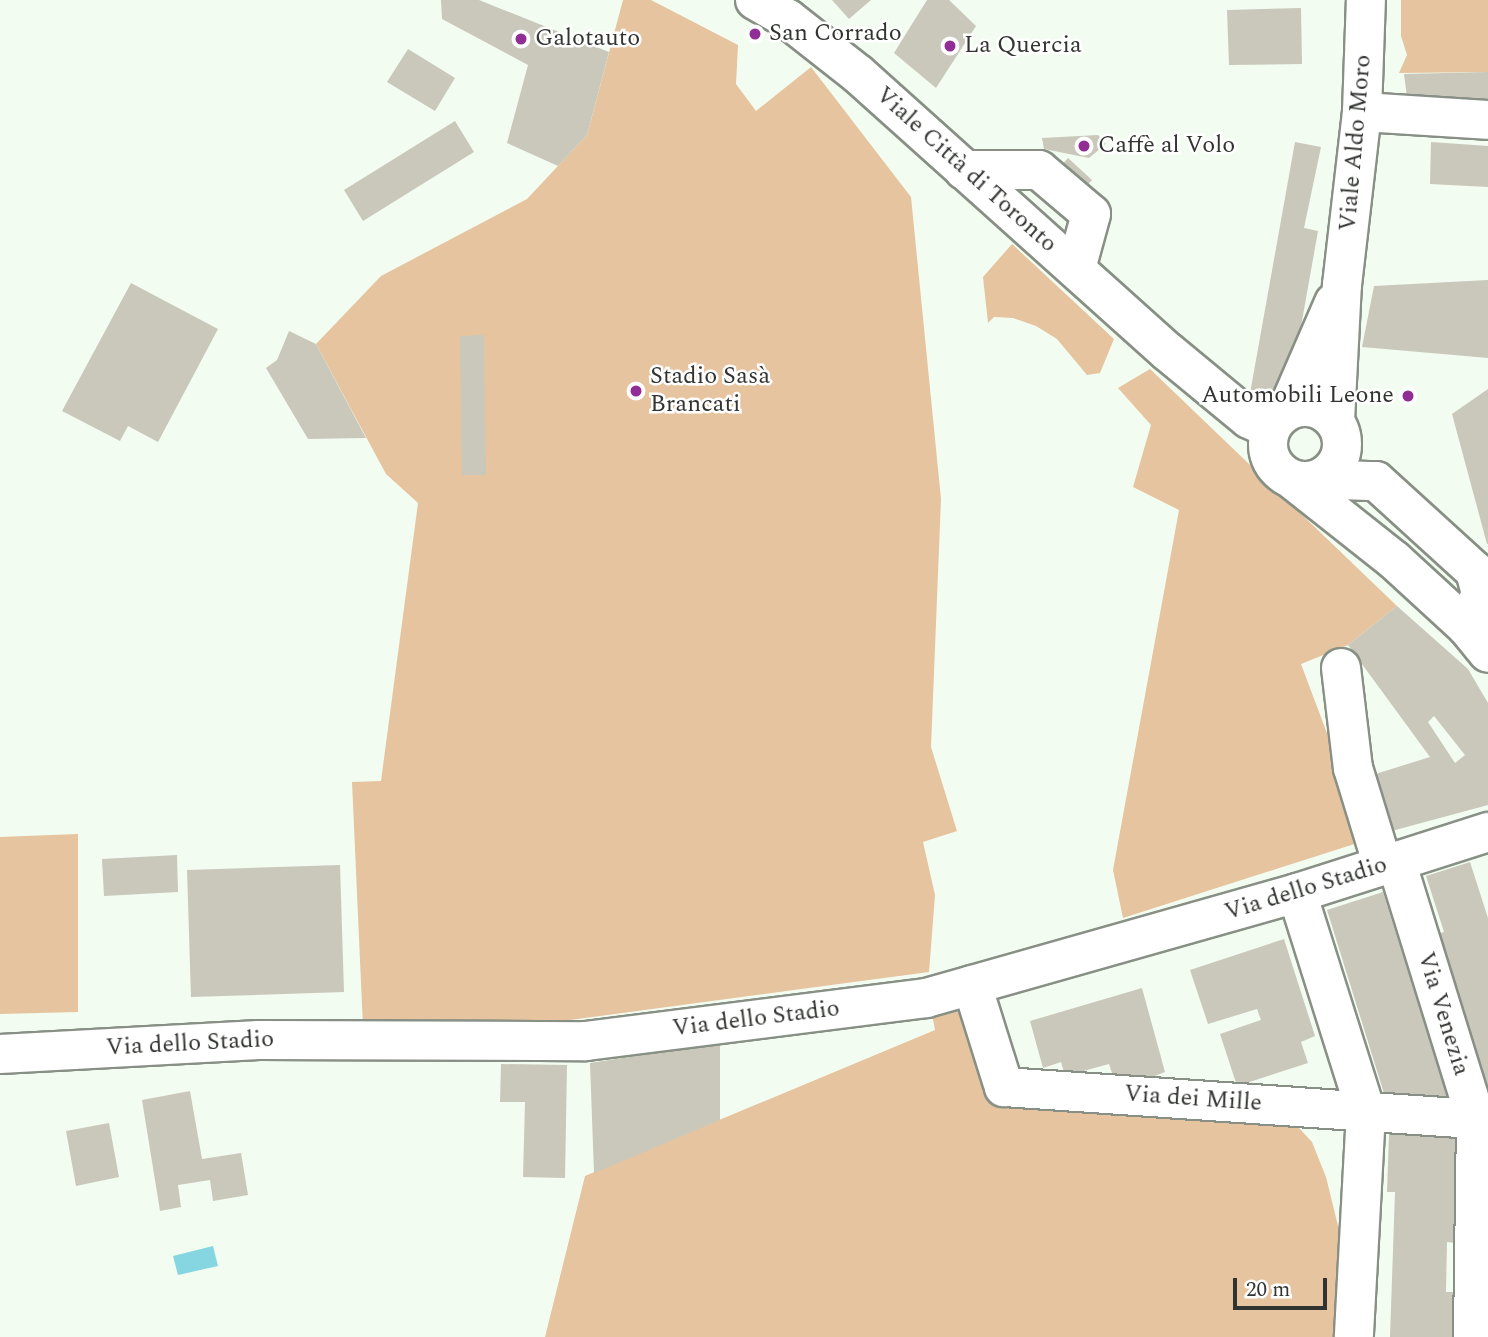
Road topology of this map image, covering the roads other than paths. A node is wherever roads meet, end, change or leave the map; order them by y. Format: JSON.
{"nodes":[{"id":1,"x":755,"y":0,"type":"edge"},
{"id":2,"x":1366,"y":0,"type":"edge"},
{"id":3,"x":1362,"y":112,"type":"junction"},
{"id":4,"x":1488,"y":120,"type":"edge"},
{"id":5,"x":964,"y":170,"type":"junction"},
{"id":6,"x":1076,"y":269,"type":"junction"},
{"id":7,"x":1342,"y":285,"type":"junction"},
{"id":8,"x":1281,"y":443,"type":"junction"},
{"id":9,"x":1339,"y":451,"type":"junction"},
{"id":10,"x":1394,"y":560,"type":"junction"},
{"id":11,"x":1478,"y":640,"type":"edge"},
{"id":12,"x":1341,"y":668,"type":"dead end"},
{"id":13,"x":1488,"y":832,"type":"edge"},
{"id":14,"x":1390,"y":863,"type":"junction"},
{"id":15,"x":1297,"y":893,"type":"junction"},
{"id":16,"x":972,"y":985,"type":"junction"},
{"id":17,"x":0,"y":1054,"type":"edge"},
{"id":18,"x":1366,"y":1112,"type":"junction"},
{"id":19,"x":1482,"y":1119,"type":"edge"},
{"id":20,"x":1482,"y":1218,"type":"edge"},
{"id":21,"x":1354,"y":1337,"type":"edge"},
{"id":22,"x":1473,"y":1337,"type":"edge"}],
"edges":[{"from":1,"to":5,"type":"street","name":"Viale Città di Toronto"},
{"from":2,"to":3,"type":"street","name":"Viale Aldo Moro"},
{"from":3,"to":4,"type":"street"},
{"from":3,"to":7,"type":"street","name":"Viale Aldo Moro"},
{"from":5,"to":6,"type":"street","name":"Viale Città di Toronto"},
{"from":5,"to":6,"type":"street"},
{"from":6,"to":8,"type":"street","name":"Viale Città di Toronto"},
{"from":7,"to":8,"type":"street"},
{"from":7,"to":9,"type":"street"},
{"from":8,"to":9,"type":"street"},
{"from":8,"to":9,"type":"street"},
{"from":8,"to":10,"type":"street"},
{"from":9,"to":10,"type":"street"},
{"from":9,"to":11,"type":"street"},
{"from":10,"to":11,"type":"street"},
{"from":12,"to":14,"type":"street","name":"Via Venezia"},
{"from":13,"to":14,"type":"street","name":"Via dello Stadio"},
{"from":14,"to":15,"type":"street","name":"Via dello Stadio"},
{"from":14,"to":19,"type":"street","name":"Via Venezia"},
{"from":15,"to":16,"type":"street","name":"Via dello Stadio"},
{"from":15,"to":18,"type":"street"},
{"from":16,"to":17,"type":"street","name":"Via dello Stadio"},
{"from":16,"to":18,"type":"street","name":"Via dei Mille"},
{"from":18,"to":19,"type":"street","name":"Via dei Mille"},
{"from":18,"to":21,"type":"street"},
{"from":19,"to":20,"type":"street","name":"Via Venezia"},
{"from":20,"to":22,"type":"street","name":"Via Venezia"}]}
